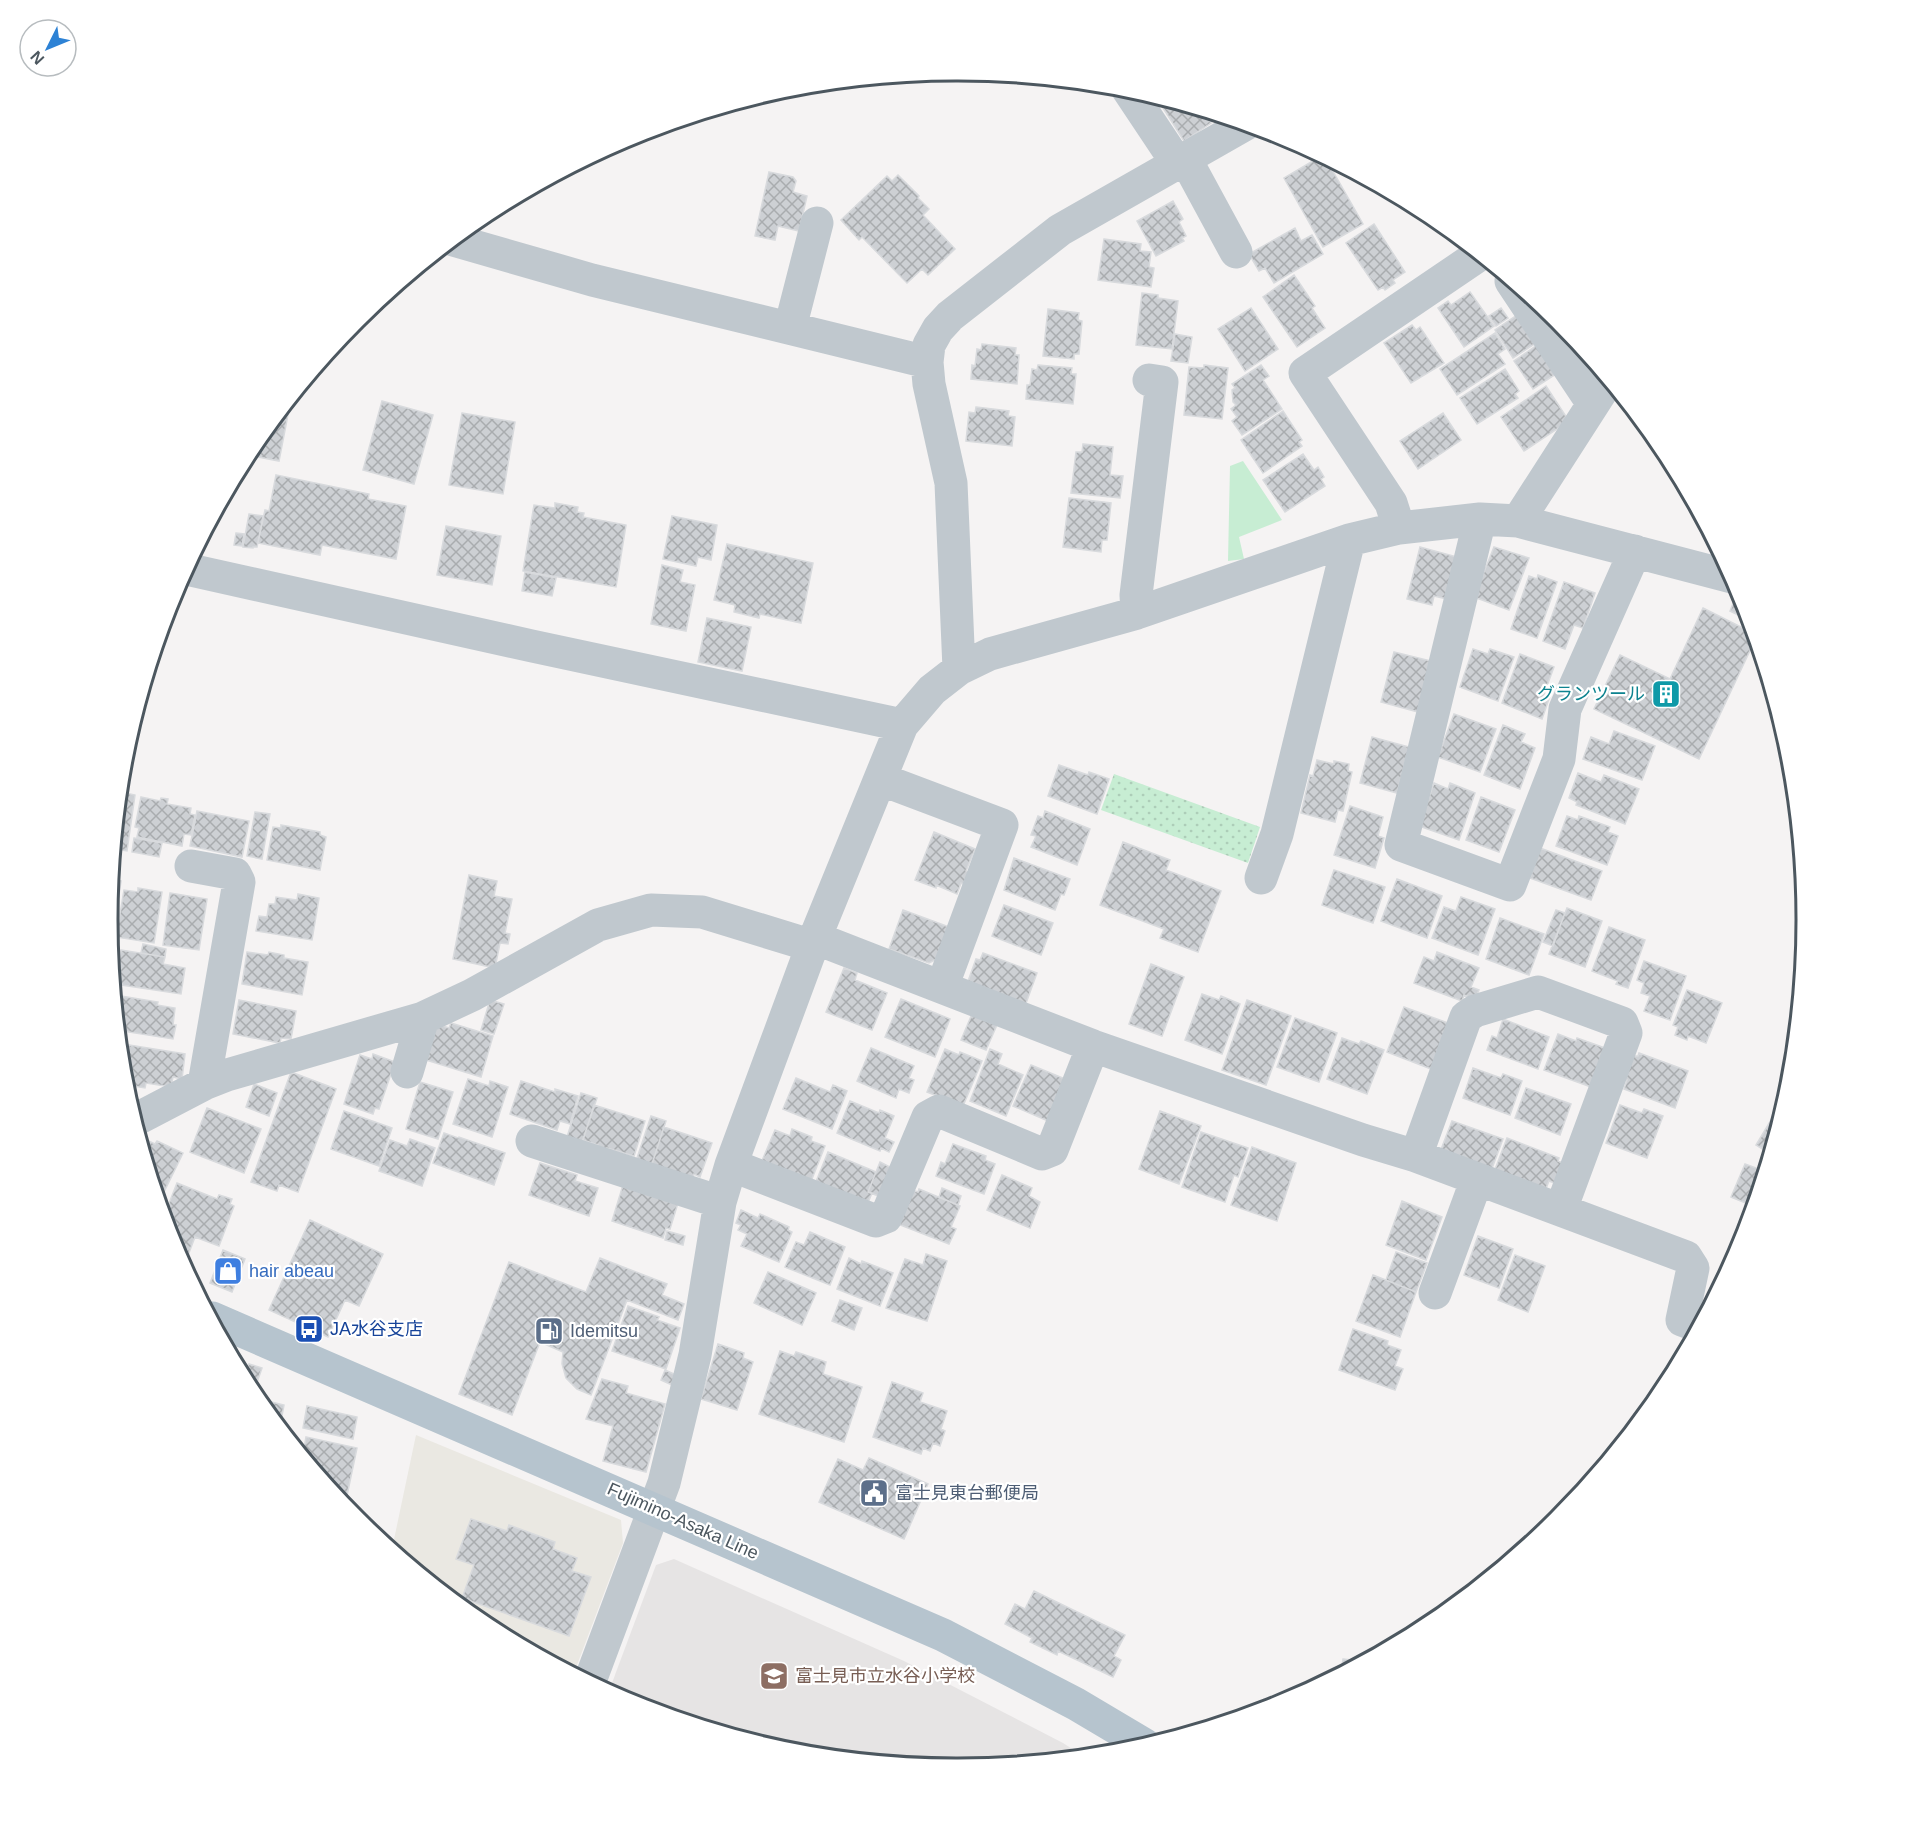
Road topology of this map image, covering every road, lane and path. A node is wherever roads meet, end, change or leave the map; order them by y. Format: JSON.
{"nodes":[{"id":1,"x":1138,"y":101,"type":"edge"},
{"id":2,"x":1237,"y":129,"type":"edge"},
{"id":3,"x":1181,"y":160,"type":"junction"},
{"id":4,"x":817,"y":223,"type":"dead end"},
{"id":5,"x":462,"y":243,"type":"edge"},
{"id":6,"x":1236,"y":252,"type":"dead end"},
{"id":7,"x":1473,"y":259,"type":"edge"},
{"id":8,"x":1540,"y":317,"type":"edge"},
{"id":9,"x":790,"y":328,"type":"junction"},
{"id":10,"x":927,"y":362,"type":"junction"},
{"id":11,"x":1149,"y":380,"type":"dead end"},
{"id":12,"x":1601,"y":392,"type":"edge"},
{"id":13,"x":1480,"y":519,"type":"junction"},
{"id":14,"x":1518,"y":521,"type":"junction"},
{"id":15,"x":1399,"y":528,"type":"junction"},
{"id":16,"x":1349,"y":540,"type":"junction"},
{"id":17,"x":1635,"y":550,"type":"junction"},
{"id":18,"x":195,"y":571,"type":"edge"},
{"id":19,"x":1720,"y":574,"type":"edge"},
{"id":20,"x":1137,"y":613,"type":"junction"},
{"id":21,"x":959,"y":669,"type":"junction"},
{"id":22,"x":902,"y":725,"type":"junction"},
{"id":23,"x":880,"y":779,"type":"junction"},
{"id":24,"x":191,"y":866,"type":"dead end"},
{"id":25,"x":1261,"y":878,"type":"dead end"},
{"id":26,"x":814,"y":942,"type":"junction"},
{"id":27,"x":942,"y":987,"type":"junction"},
{"id":28,"x":423,"y":1018,"type":"junction"},
{"id":29,"x":1093,"y":1046,"type":"junction"},
{"id":30,"x":407,"y":1072,"type":"dead end"},
{"id":31,"x":204,"y":1084,"type":"junction"},
{"id":32,"x":142,"y":1116,"type":"edge"},
{"id":33,"x":532,"y":1141,"type":"dead end"},
{"id":34,"x":1416,"y":1156,"type":"junction"},
{"id":35,"x":731,"y":1165,"type":"junction"},
{"id":36,"x":1477,"y":1179,"type":"junction"},
{"id":37,"x":720,"y":1202,"type":"junction"},
{"id":38,"x":1561,"y":1209,"type":"junction"},
{"id":39,"x":1435,"y":1293,"type":"dead end"},
{"id":40,"x":222,"y":1322,"type":"edge"},
{"id":41,"x":1691,"y":1323,"type":"edge"},
{"id":42,"x":654,"y":1508,"type":"junction"},
{"id":43,"x":592,"y":1675,"type":"edge"},
{"id":44,"x":1133,"y":1739,"type":"edge"}],
"edges":[{"from":1,"to":3,"type":"street"},
{"from":2,"to":3,"type":"street"},
{"from":3,"to":6,"type":"street"},
{"from":3,"to":10,"type":"street"},
{"from":4,"to":9,"type":"street"},
{"from":5,"to":9,"type":"street"},
{"from":7,"to":15,"type":"street"},
{"from":8,"to":12,"type":"street"},
{"from":9,"to":10,"type":"street"},
{"from":10,"to":21,"type":"street"},
{"from":11,"to":20,"type":"street"},
{"from":12,"to":14,"type":"street"},
{"from":13,"to":14,"type":"street"},
{"from":13,"to":15,"type":"street"},
{"from":13,"to":17,"type":"street"},
{"from":14,"to":17,"type":"street"},
{"from":15,"to":16,"type":"street"},
{"from":16,"to":20,"type":"street"},
{"from":16,"to":25,"type":"street"},
{"from":17,"to":19,"type":"street"},
{"from":18,"to":22,"type":"street"},
{"from":20,"to":21,"type":"street"},
{"from":21,"to":22,"type":"street"},
{"from":22,"to":23,"type":"street"},
{"from":23,"to":26,"type":"street"},
{"from":23,"to":27,"type":"street"},
{"from":24,"to":31,"type":"street"},
{"from":26,"to":27,"type":"street"},
{"from":26,"to":28,"type":"street"},
{"from":26,"to":35,"type":"street"},
{"from":27,"to":29,"type":"street"},
{"from":28,"to":30,"type":"street"},
{"from":28,"to":31,"type":"street"},
{"from":29,"to":34,"type":"street"},
{"from":29,"to":35,"type":"street"},
{"from":31,"to":32,"type":"street"},
{"from":33,"to":37,"type":"street"},
{"from":34,"to":36,"type":"street"},
{"from":34,"to":38,"type":"street"},
{"from":35,"to":37,"type":"street"},
{"from":36,"to":38,"type":"street"},
{"from":36,"to":39,"type":"street"},
{"from":37,"to":42,"type":"street"},
{"from":38,"to":41,"type":"street"},
{"from":40,"to":42,"type":"main road","name":"Fujimino-Asaka Line"},
{"from":42,"to":43,"type":"street"},
{"from":42,"to":44,"type":"main road","name":"Fujimino-Asaka Line"}]}
